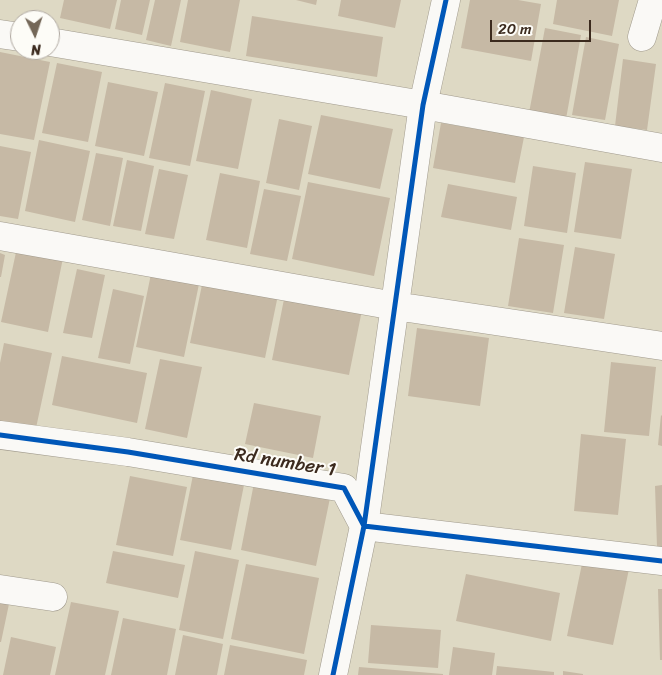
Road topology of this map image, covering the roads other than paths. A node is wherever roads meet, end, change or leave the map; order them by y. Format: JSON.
{"nodes":[{"id":1,"x":446,"y":0,"type":"edge"},
{"id":2,"x":653,"y":0,"type":"edge"},
{"id":3,"x":642,"y":37,"type":"dead end"},
{"id":4,"x":60,"y":44,"type":"edge"},
{"id":5,"x":423,"y":105,"type":"junction"},
{"id":6,"x":662,"y":148,"type":"edge"},
{"id":7,"x":0,"y":236,"type":"edge"},
{"id":8,"x":395,"y":306,"type":"junction"},
{"id":9,"x":662,"y":346,"type":"edge"},
{"id":10,"x":0,"y":435,"type":"edge"},
{"id":11,"x":364,"y":526,"type":"junction"},
{"id":12,"x":662,"y":561,"type":"edge"},
{"id":13,"x":0,"y":590,"type":"edge"},
{"id":14,"x":53,"y":597,"type":"dead end"},
{"id":15,"x":333,"y":675,"type":"edge"}],
"edges":[{"from":1,"to":5,"type":"street"},
{"from":2,"to":3,"type":"street"},
{"from":4,"to":5,"type":"street"},
{"from":5,"to":6,"type":"street"},
{"from":5,"to":8,"type":"street"},
{"from":7,"to":8,"type":"street"},
{"from":8,"to":9,"type":"street"},
{"from":8,"to":11,"type":"street"},
{"from":10,"to":11,"type":"street","name":"Rd number 1"},
{"from":11,"to":12,"type":"street"},
{"from":11,"to":15,"type":"street"},
{"from":13,"to":14,"type":"street"}]}
